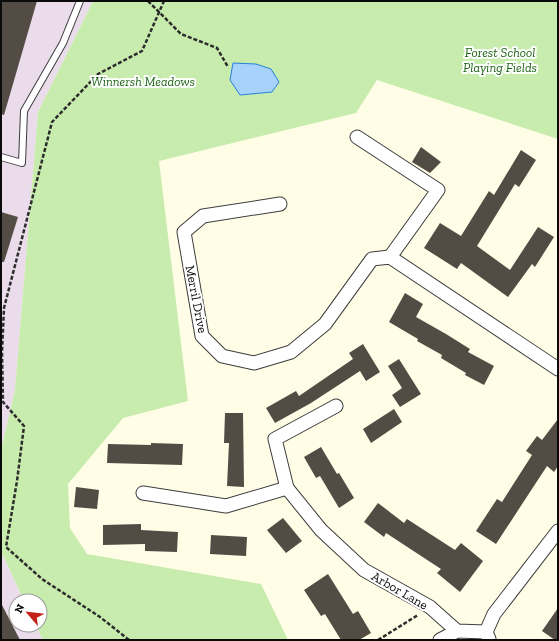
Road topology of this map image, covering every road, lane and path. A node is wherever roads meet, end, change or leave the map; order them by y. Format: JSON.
{"nodes":[{"id":1,"x":80,"y":1,"type":"edge"},
{"id":2,"x":148,"y":1,"type":"edge"},
{"id":3,"x":164,"y":1,"type":"edge"},
{"id":4,"x":160,"y":11,"type":"junction"},
{"id":5,"x":228,"y":67,"type":"dead end"},
{"id":6,"x":357,"y":137,"type":"dead end"},
{"id":7,"x":1,"y":157,"type":"edge"},
{"id":8,"x":280,"y":204,"type":"dead end"},
{"id":9,"x":390,"y":257,"type":"junction"},
{"id":10,"x":558,"y":369,"type":"edge"},
{"id":11,"x":336,"y":406,"type":"dead end"},
{"id":12,"x":287,"y":488,"type":"junction"},
{"id":13,"x":143,"y":493,"type":"dead end"},
{"id":14,"x":558,"y":531,"type":"edge"},
{"id":15,"x":430,"y":607,"type":"junction"},
{"id":16,"x":457,"y":631,"type":"junction"},
{"id":17,"x":488,"y":636,"type":"edge"},
{"id":18,"x":129,"y":640,"type":"edge"},
{"id":19,"x":378,"y":640,"type":"edge"},
{"id":20,"x":440,"y":640,"type":"edge"}],
"edges":[{"from":1,"to":7,"type":"lane"},
{"from":2,"to":4,"type":"path"},
{"from":3,"to":4,"type":"path"},
{"from":4,"to":5,"type":"path"},
{"from":4,"to":18,"type":"path"},
{"from":6,"to":9,"type":"street"},
{"from":8,"to":9,"type":"street","name":"Merril Drive"},
{"from":9,"to":10,"type":"street"},
{"from":11,"to":12,"type":"street"},
{"from":12,"to":13,"type":"street"},
{"from":12,"to":15,"type":"street","name":"Arbor Lane"},
{"from":14,"to":17,"type":"street"},
{"from":15,"to":16,"type":"street","name":"Arbor Lane"},
{"from":15,"to":19,"type":"path"},
{"from":16,"to":17,"type":"street"},
{"from":16,"to":20,"type":"street"}]}
